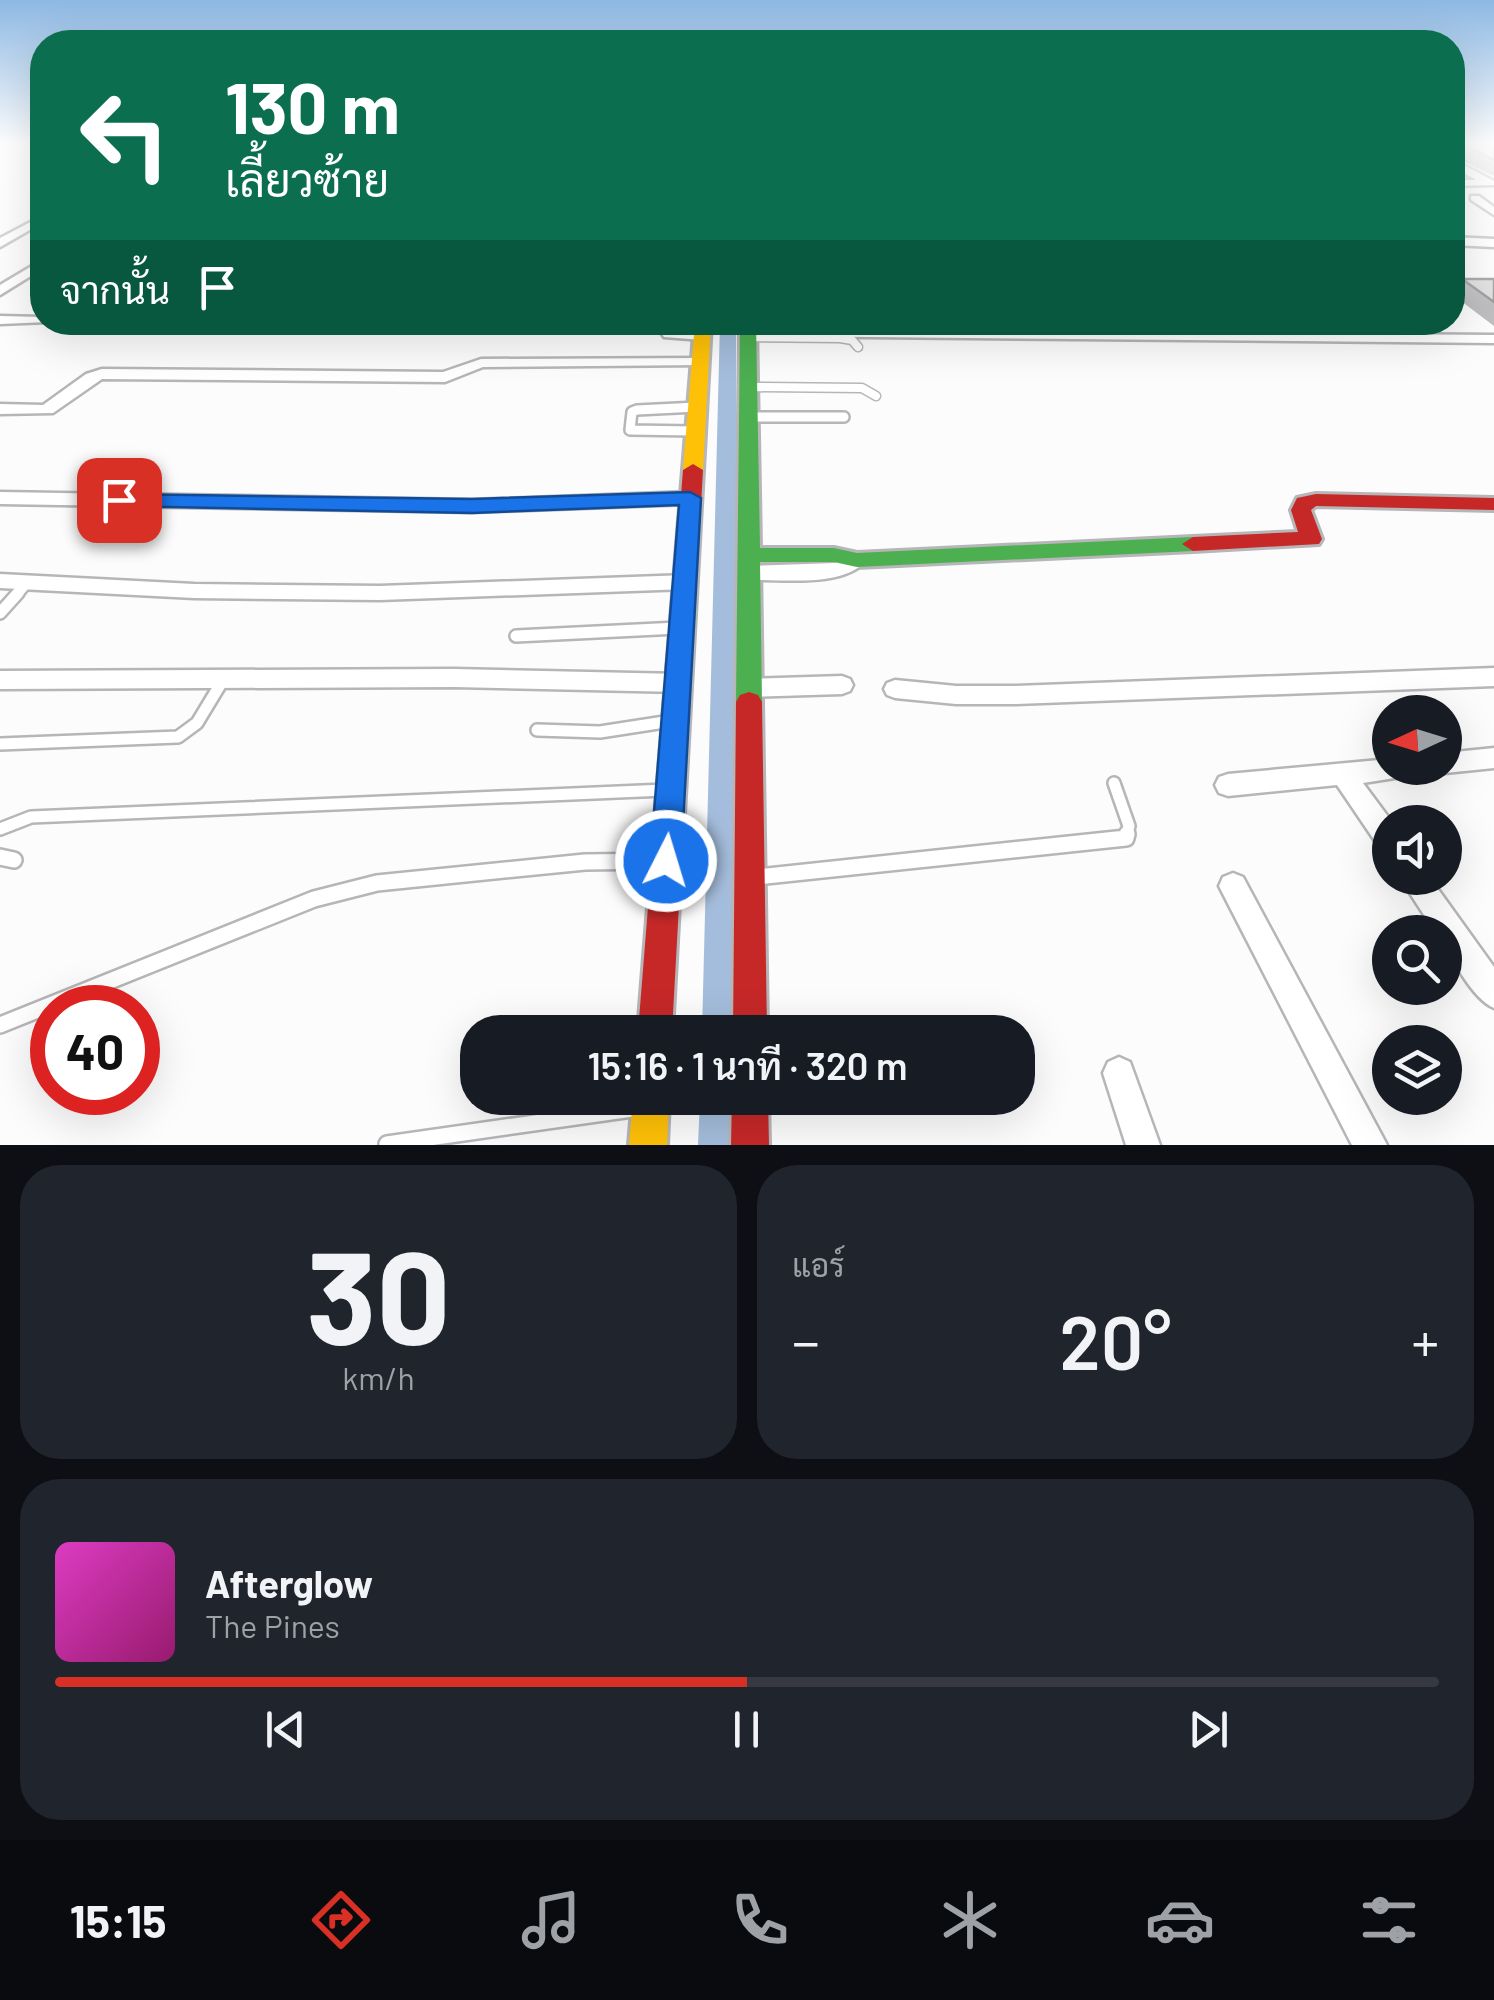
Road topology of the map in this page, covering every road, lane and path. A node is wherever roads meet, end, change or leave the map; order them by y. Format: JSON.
{"nodes":[{"id":1,"x":1475,"y":198,"type":"dead end"},
{"id":2,"x":1494,"y":212,"type":"edge"},
{"id":3,"x":30,"y":227,"type":"edge"},
{"id":4,"x":1465,"y":241,"type":"edge"},
{"id":5,"x":1494,"y":242,"type":"edge"},
{"id":6,"x":0,"y":243,"type":"edge"},
{"id":7,"x":30,"y":271,"type":"edge"},
{"id":8,"x":0,"y":290,"type":"edge"},
{"id":9,"x":0,"y":320,"type":"edge"},
{"id":10,"x":30,"y":320,"type":"edge"},
{"id":11,"x":702,"y":335,"type":"edge"},
{"id":12,"x":748,"y":335,"type":"edge"},
{"id":13,"x":806,"y":335,"type":"edge"},
{"id":14,"x":1212,"y":335,"type":"edge"},
{"id":15,"x":1343,"y":335,"type":"edge"},
{"id":16,"x":1241,"y":337,"type":"joint"},
{"id":17,"x":1346,"y":338,"type":"junction"},
{"id":18,"x":1494,"y":338,"type":"edge"},
{"id":19,"x":858,"y":347,"type":"dead end"},
{"id":20,"x":700,"y":362,"type":"junction"},
{"id":21,"x":749,"y":387,"type":"junction"},
{"id":22,"x":876,"y":396,"type":"dead end"},
{"id":23,"x":697,"y":407,"type":"junction"},
{"id":24,"x":0,"y":409,"type":"edge"},
{"id":25,"x":749,"y":417,"type":"junction"},
{"id":26,"x":844,"y":417,"type":"dead end"},
{"id":27,"x":695,"y":431,"type":"junction"},
{"id":28,"x":0,"y":498,"type":"edge"},
{"id":29,"x":690,"y":498,"type":"junction"},
{"id":30,"x":1494,"y":504,"type":"edge"},
{"id":31,"x":751,"y":564,"type":"junction"},
{"id":32,"x":0,"y":581,"type":"edge"},
{"id":33,"x":27,"y":582,"type":"junction"},
{"id":34,"x":686,"y":582,"type":"junction"},
{"id":35,"x":0,"y":613,"type":"edge"},
{"id":36,"x":684,"y":627,"type":"junction"},
{"id":37,"x":516,"y":636,"type":"dead end"},
{"id":38,"x":1494,"y":677,"type":"edge"},
{"id":39,"x":0,"y":680,"type":"edge"},
{"id":40,"x":223,"y":680,"type":"junction"},
{"id":41,"x":680,"y":684,"type":"junction"},
{"id":42,"x":842,"y":685,"type":"dead end"},
{"id":43,"x":750,"y":688,"type":"junction"},
{"id":44,"x":895,"y":688,"type":"dead end"},
{"id":45,"x":677,"y":720,"type":"junction"},
{"id":46,"x":537,"y":730,"type":"dead end"},
{"id":47,"x":0,"y":744,"type":"edge"},
{"id":48,"x":1494,"y":758,"type":"edge"},
{"id":49,"x":1462,"y":761,"type":"edge"},
{"id":50,"x":1372,"y":771,"type":"edge"},
{"id":51,"x":1343,"y":774,"type":"junction"},
{"id":52,"x":1114,"y":783,"type":"dead end"},
{"id":53,"x":1228,"y":784,"type":"dead end"},
{"id":54,"x":671,"y":790,"type":"junction"},
{"id":55,"x":1372,"y":816,"type":"edge"},
{"id":56,"x":0,"y":829,"type":"edge"},
{"id":57,"x":666,"y":861,"type":"junction"},
{"id":58,"x":750,"y":878,"type":"junction"},
{"id":59,"x":1233,"y":886,"type":"dead end"},
{"id":60,"x":1426,"y":895,"type":"edge"},
{"id":61,"x":1494,"y":992,"type":"edge"},
{"id":62,"x":656,"y":1015,"type":"edge"},
{"id":63,"x":750,"y":1015,"type":"edge"},
{"id":64,"x":0,"y":1025,"type":"edge"},
{"id":65,"x":1119,"y":1073,"type":"dead end"},
{"id":66,"x":569,"y":1115,"type":"edge"},
{"id":67,"x":650,"y":1115,"type":"edge"},
{"id":68,"x":750,"y":1115,"type":"edge"},
{"id":69,"x":387,"y":1144,"type":"edge"},
{"id":70,"x":648,"y":1145,"type":"edge"},
{"id":71,"x":750,"y":1145,"type":"edge"},
{"id":72,"x":1144,"y":1145,"type":"edge"},
{"id":73,"x":1370,"y":1145,"type":"edge"}],
"edges":[{"from":1,"to":2,"type":"street"},
{"from":3,"to":6,"type":"street"},
{"from":4,"to":5,"type":"street"},
{"from":7,"to":8,"type":"street"},
{"from":9,"to":10,"type":"street"},
{"from":11,"to":20,"type":"street"},
{"from":12,"to":21,"type":"street"},
{"from":13,"to":19,"type":"lane"},
{"from":14,"to":16,"type":"street"},
{"from":15,"to":17,"type":"street"},
{"from":16,"to":17,"type":"street"},
{"from":17,"to":18,"type":"street"},
{"from":20,"to":23,"type":"street"},
{"from":20,"to":24,"type":"street"},
{"from":21,"to":22,"type":"lane"},
{"from":21,"to":25,"type":"street"},
{"from":23,"to":27,"type":"street"},
{"from":23,"to":27,"type":"lane"},
{"from":25,"to":26,"type":"lane"},
{"from":25,"to":31,"type":"street"},
{"from":27,"to":29,"type":"street"},
{"from":28,"to":29,"type":"street"},
{"from":29,"to":34,"type":"street"},
{"from":30,"to":31,"type":"street"},
{"from":31,"to":43,"type":"street"},
{"from":32,"to":33,"type":"street"},
{"from":33,"to":34,"type":"street"},
{"from":33,"to":35,"type":"lane"},
{"from":34,"to":36,"type":"street"},
{"from":36,"to":37,"type":"lane"},
{"from":36,"to":41,"type":"street"},
{"from":38,"to":44,"type":"street"},
{"from":39,"to":40,"type":"street"},
{"from":40,"to":41,"type":"street"},
{"from":40,"to":47,"type":"lane"},
{"from":41,"to":45,"type":"street"},
{"from":42,"to":43,"type":"street"},
{"from":43,"to":58,"type":"street"},
{"from":45,"to":46,"type":"lane"},
{"from":45,"to":54,"type":"street"},
{"from":48,"to":49,"type":"street"},
{"from":50,"to":51,"type":"street"},
{"from":51,"to":53,"type":"street"},
{"from":51,"to":55,"type":"street"},
{"from":52,"to":58,"type":"lane"},
{"from":54,"to":56,"type":"lane"},
{"from":54,"to":57,"type":"street"},
{"from":57,"to":62,"type":"street"},
{"from":57,"to":64,"type":"lane"},
{"from":58,"to":63,"type":"street"},
{"from":59,"to":73,"type":"street"},
{"from":60,"to":61,"type":"street"},
{"from":65,"to":72,"type":"street"},
{"from":66,"to":69,"type":"lane"},
{"from":67,"to":70,"type":"street"},
{"from":68,"to":71,"type":"street"}]}
